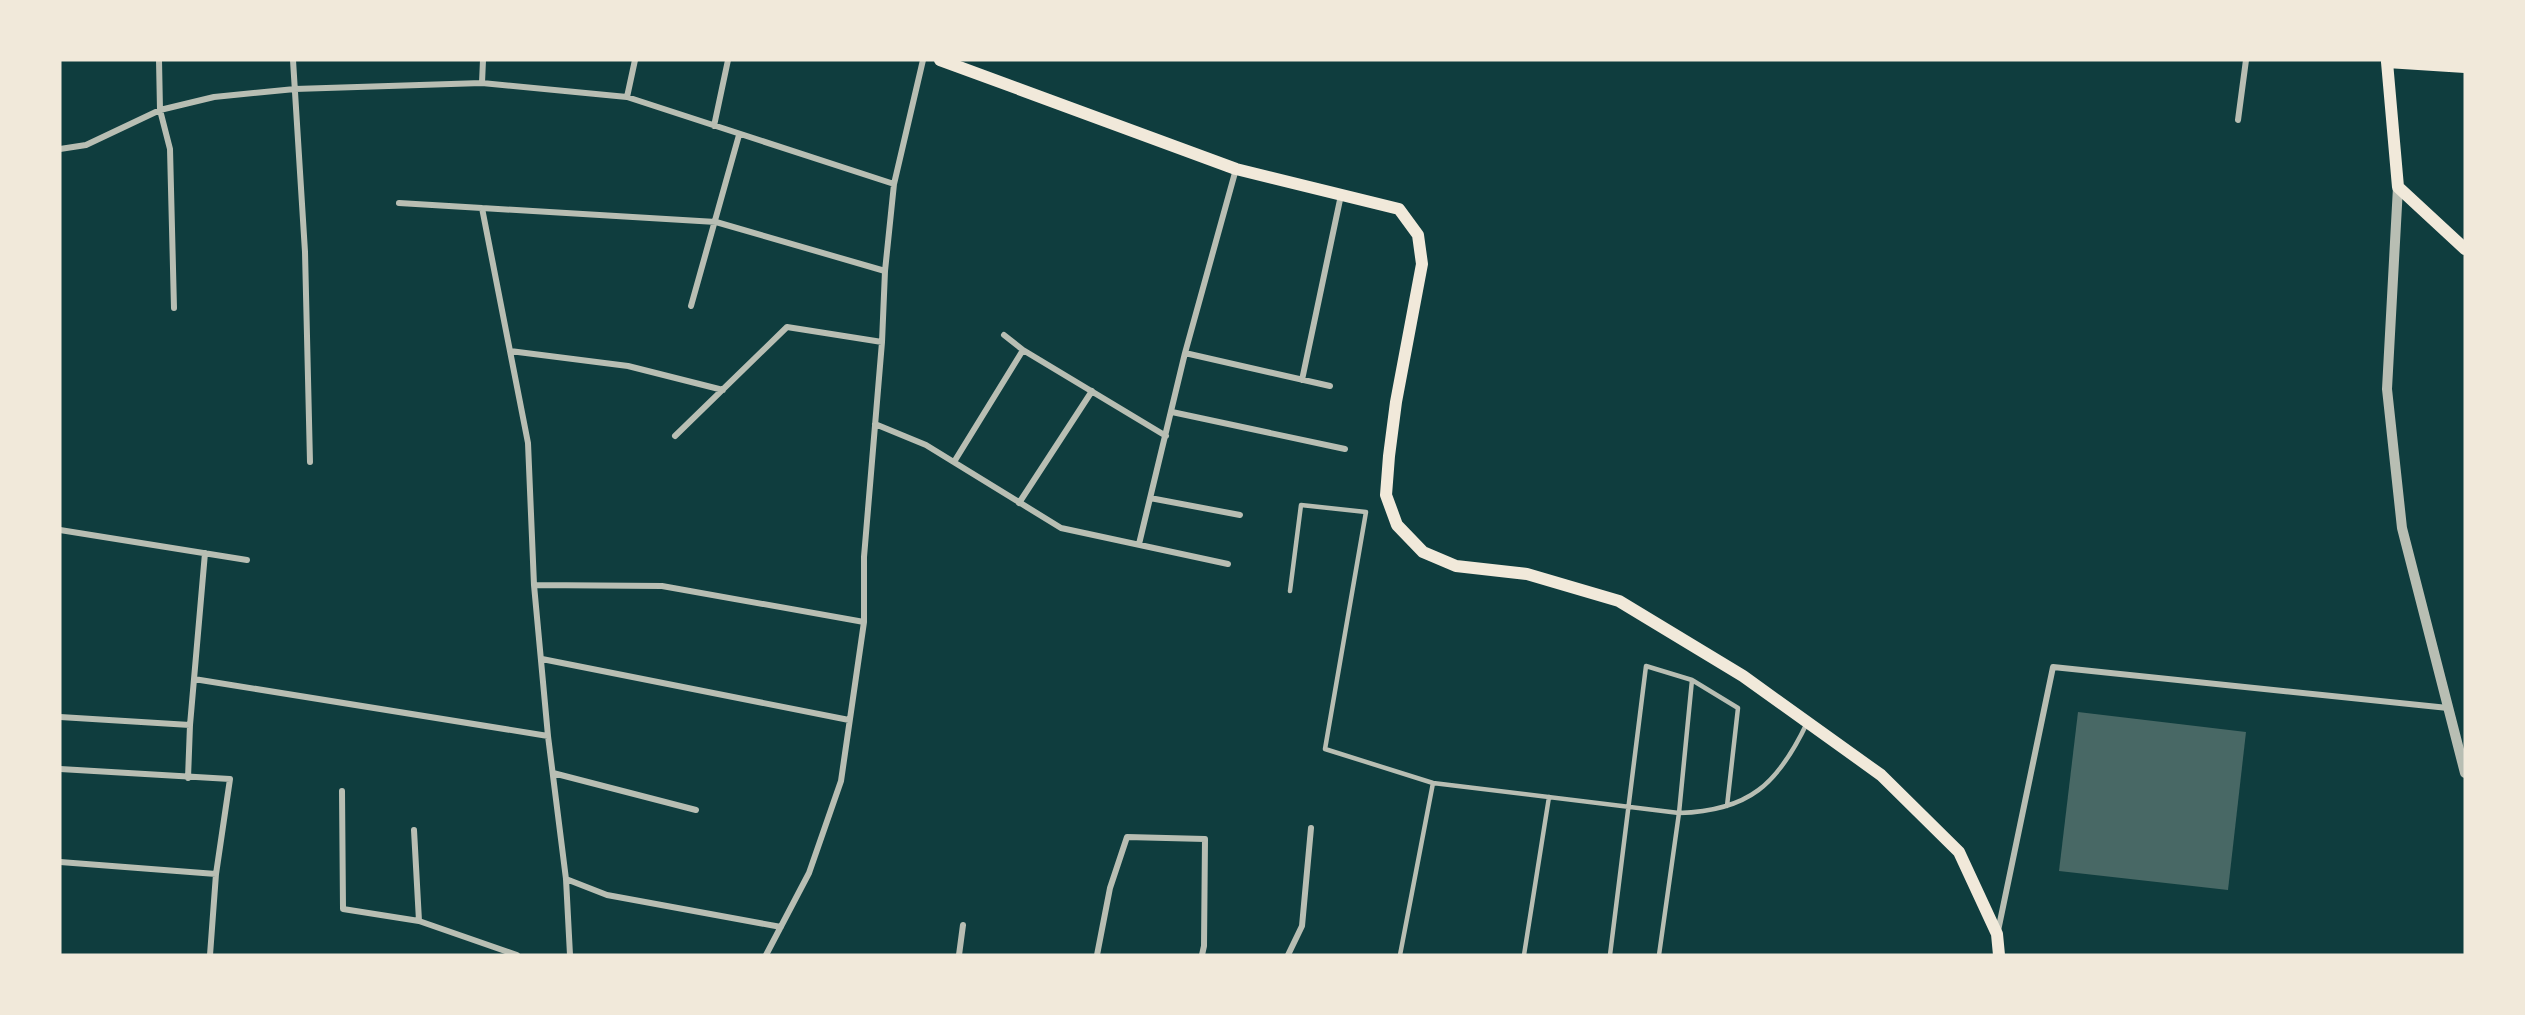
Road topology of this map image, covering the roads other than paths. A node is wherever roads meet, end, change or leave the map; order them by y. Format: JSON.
{"nodes":[{"id":1,"x":159,"y":60,"type":"edge"},
{"id":2,"x":293,"y":60,"type":"edge"},
{"id":3,"x":483,"y":60,"type":"edge"},
{"id":4,"x":634,"y":60,"type":"edge"},
{"id":5,"x":728,"y":60,"type":"edge"},
{"id":6,"x":922,"y":60,"type":"edge"},
{"id":7,"x":940,"y":60,"type":"edge"},
{"id":8,"x":2246,"y":60,"type":"edge"},
{"id":9,"x":2386,"y":61,"type":"edge"},
{"id":10,"x":2465,"y":67,"type":"edge"},
{"id":11,"x":482,"y":83,"type":"junction"},
{"id":12,"x":295,"y":88,"type":"junction"},
{"id":13,"x":627,"y":97,"type":"junction"},
{"id":14,"x":160,"y":110,"type":"junction"},
{"id":15,"x":2238,"y":120,"type":"dead end"},
{"id":16,"x":714,"y":126,"type":"junction"},
{"id":17,"x":739,"y":135,"type":"junction"},
{"id":18,"x":60,"y":149,"type":"edge"},
{"id":19,"x":1236,"y":169,"type":"junction"},
{"id":20,"x":894,"y":184,"type":"junction"},
{"id":21,"x":2398,"y":187,"type":"junction"},
{"id":22,"x":1341,"y":195,"type":"junction"},
{"id":23,"x":399,"y":203,"type":"dead end"},
{"id":24,"x":482,"y":208,"type":"junction"},
{"id":25,"x":716,"y":222,"type":"junction"},
{"id":26,"x":2465,"y":249,"type":"edge"},
{"id":27,"x":885,"y":271,"type":"junction"},
{"id":28,"x":691,"y":306,"type":"dead end"},
{"id":29,"x":174,"y":308,"type":"dead end"},
{"id":30,"x":1004,"y":335,"type":"dead end"},
{"id":31,"x":882,"y":342,"type":"junction"},
{"id":32,"x":1023,"y":350,"type":"junction"},
{"id":33,"x":510,"y":351,"type":"junction"},
{"id":34,"x":1185,"y":353,"type":"junction"},
{"id":35,"x":1302,"y":380,"type":"junction"},
{"id":36,"x":1330,"y":386,"type":"dead end"},
{"id":37,"x":723,"y":390,"type":"junction"},
{"id":38,"x":1092,"y":391,"type":"junction"},
{"id":39,"x":1172,"y":412,"type":"junction"},
{"id":40,"x":875,"y":424,"type":"junction"},
{"id":41,"x":675,"y":436,"type":"dead end"},
{"id":42,"x":1166,"y":436,"type":"junction"},
{"id":43,"x":1345,"y":448,"type":"dead end"},
{"id":44,"x":310,"y":462,"type":"dead end"},
{"id":45,"x":954,"y":462,"type":"junction"},
{"id":46,"x":1150,"y":498,"type":"junction"},
{"id":47,"x":1019,"y":503,"type":"junction"},
{"id":48,"x":1240,"y":515,"type":"dead end"},
{"id":49,"x":60,"y":530,"type":"edge"},
{"id":50,"x":1139,"y":544,"type":"junction"},
{"id":51,"x":205,"y":553,"type":"junction"},
{"id":52,"x":247,"y":560,"type":"dead end"},
{"id":53,"x":1228,"y":564,"type":"dead end"},
{"id":54,"x":534,"y":585,"type":"junction"},
{"id":55,"x":1290,"y":591,"type":"dead end"},
{"id":56,"x":864,"y":622,"type":"junction"},
{"id":57,"x":542,"y":659,"type":"junction"},
{"id":58,"x":194,"y":679,"type":"junction"},
{"id":59,"x":1692,"y":680,"type":"junction"},
{"id":60,"x":2448,"y":708,"type":"junction"},
{"id":61,"x":60,"y":717,"type":"edge"},
{"id":62,"x":849,"y":720,"type":"junction"},
{"id":63,"x":1808,"y":722,"type":"junction"},
{"id":64,"x":190,"y":725,"type":"junction"},
{"id":65,"x":548,"y":735,"type":"junction"},
{"id":66,"x":60,"y":769,"type":"edge"},
{"id":67,"x":553,"y":773,"type":"junction"},
{"id":68,"x":2465,"y":773,"type":"edge"},
{"id":69,"x":188,"y":778,"type":"junction"},
{"id":70,"x":1433,"y":783,"type":"junction"},
{"id":71,"x":342,"y":790,"type":"dead end"},
{"id":72,"x":1549,"y":797,"type":"junction"},
{"id":73,"x":1726,"y":806,"type":"junction"},
{"id":74,"x":1628,"y":807,"type":"junction"},
{"id":75,"x":696,"y":810,"type":"dead end"},
{"id":76,"x":1679,"y":813,"type":"junction"},
{"id":77,"x":1311,"y":828,"type":"dead end"},
{"id":78,"x":414,"y":830,"type":"dead end"},
{"id":79,"x":60,"y":862,"type":"edge"},
{"id":80,"x":216,"y":874,"type":"junction"},
{"id":81,"x":566,"y":879,"type":"junction"},
{"id":82,"x":419,"y":921,"type":"junction"},
{"id":83,"x":963,"y":925,"type":"dead end"},
{"id":84,"x":781,"y":927,"type":"junction"},
{"id":85,"x":1997,"y":934,"type":"junction"},
{"id":86,"x":210,"y":955,"type":"edge"},
{"id":87,"x":517,"y":955,"type":"edge"},
{"id":88,"x":570,"y":955,"type":"edge"},
{"id":89,"x":766,"y":955,"type":"edge"},
{"id":90,"x":959,"y":955,"type":"edge"},
{"id":91,"x":1097,"y":955,"type":"edge"},
{"id":92,"x":1202,"y":955,"type":"edge"},
{"id":93,"x":1288,"y":955,"type":"edge"},
{"id":94,"x":1400,"y":955,"type":"edge"},
{"id":95,"x":1524,"y":955,"type":"edge"},
{"id":96,"x":1610,"y":955,"type":"edge"},
{"id":97,"x":1659,"y":955,"type":"edge"},
{"id":98,"x":2000,"y":955,"type":"edge"}],
"edges":[{"from":1,"to":14,"type":"street"},
{"from":2,"to":12,"type":"street"},
{"from":3,"to":11,"type":"street"},
{"from":4,"to":13,"type":"street"},
{"from":5,"to":16,"type":"street"},
{"from":6,"to":20,"type":"street"},
{"from":7,"to":19,"type":"main road"},
{"from":8,"to":15,"type":"street"},
{"from":9,"to":10,"type":"main road"},
{"from":9,"to":21,"type":"main road"},
{"from":11,"to":12,"type":"street"},
{"from":11,"to":13,"type":"street"},
{"from":12,"to":14,"type":"street"},
{"from":12,"to":44,"type":"street"},
{"from":13,"to":16,"type":"street"},
{"from":14,"to":18,"type":"street"},
{"from":14,"to":29,"type":"street"},
{"from":16,"to":17,"type":"street"},
{"from":17,"to":20,"type":"street"},
{"from":17,"to":25,"type":"street"},
{"from":19,"to":22,"type":"main road"},
{"from":19,"to":34,"type":"street"},
{"from":20,"to":27,"type":"street"},
{"from":21,"to":26,"type":"main road"},
{"from":21,"to":60,"type":"street"},
{"from":22,"to":35,"type":"street"},
{"from":22,"to":63,"type":"main road"},
{"from":23,"to":24,"type":"street"},
{"from":24,"to":25,"type":"street"},
{"from":24,"to":33,"type":"street"},
{"from":25,"to":27,"type":"street"},
{"from":25,"to":28,"type":"street"},
{"from":27,"to":31,"type":"street"},
{"from":30,"to":32,"type":"street"},
{"from":31,"to":37,"type":"street"},
{"from":31,"to":40,"type":"street"},
{"from":32,"to":38,"type":"street"},
{"from":32,"to":45,"type":"street"},
{"from":33,"to":37,"type":"street"},
{"from":33,"to":54,"type":"street"},
{"from":34,"to":35,"type":"street"},
{"from":34,"to":39,"type":"street"},
{"from":35,"to":36,"type":"street"},
{"from":37,"to":41,"type":"street"},
{"from":38,"to":42,"type":"street"},
{"from":38,"to":47,"type":"street"},
{"from":39,"to":42,"type":"street"},
{"from":39,"to":43,"type":"street"},
{"from":40,"to":45,"type":"street"},
{"from":40,"to":56,"type":"street"},
{"from":42,"to":46,"type":"street"},
{"from":45,"to":47,"type":"street"},
{"from":46,"to":48,"type":"street"},
{"from":46,"to":50,"type":"street"},
{"from":47,"to":50,"type":"street"},
{"from":49,"to":51,"type":"street"},
{"from":50,"to":53,"type":"street"},
{"from":51,"to":52,"type":"street"},
{"from":51,"to":58,"type":"street"},
{"from":54,"to":56,"type":"street"},
{"from":54,"to":57,"type":"street"},
{"from":55,"to":70,"type":"lane"},
{"from":56,"to":62,"type":"street"},
{"from":57,"to":62,"type":"street"},
{"from":57,"to":65,"type":"street"},
{"from":58,"to":64,"type":"street"},
{"from":58,"to":65,"type":"street"},
{"from":59,"to":73,"type":"lane"},
{"from":59,"to":74,"type":"lane"},
{"from":59,"to":76,"type":"lane"},
{"from":60,"to":68,"type":"street"},
{"from":60,"to":85,"type":"street"},
{"from":61,"to":64,"type":"street"},
{"from":62,"to":84,"type":"street"},
{"from":63,"to":73,"type":"lane"},
{"from":63,"to":85,"type":"main road"},
{"from":64,"to":69,"type":"street"},
{"from":65,"to":67,"type":"street"},
{"from":66,"to":69,"type":"street"},
{"from":67,"to":75,"type":"street"},
{"from":67,"to":81,"type":"street"},
{"from":69,"to":80,"type":"street"},
{"from":70,"to":72,"type":"lane"},
{"from":70,"to":94,"type":"lane"},
{"from":71,"to":82,"type":"street"},
{"from":72,"to":74,"type":"lane"},
{"from":72,"to":95,"type":"lane"},
{"from":73,"to":76,"type":"lane"},
{"from":74,"to":76,"type":"lane"},
{"from":74,"to":96,"type":"lane"},
{"from":76,"to":97,"type":"lane"},
{"from":77,"to":93,"type":"street"},
{"from":78,"to":82,"type":"street"},
{"from":79,"to":80,"type":"street"},
{"from":80,"to":86,"type":"street"},
{"from":81,"to":84,"type":"street"},
{"from":81,"to":88,"type":"street"},
{"from":82,"to":87,"type":"street"},
{"from":83,"to":90,"type":"street"},
{"from":84,"to":89,"type":"street"},
{"from":85,"to":98,"type":"main road"},
{"from":91,"to":92,"type":"street"}]}
